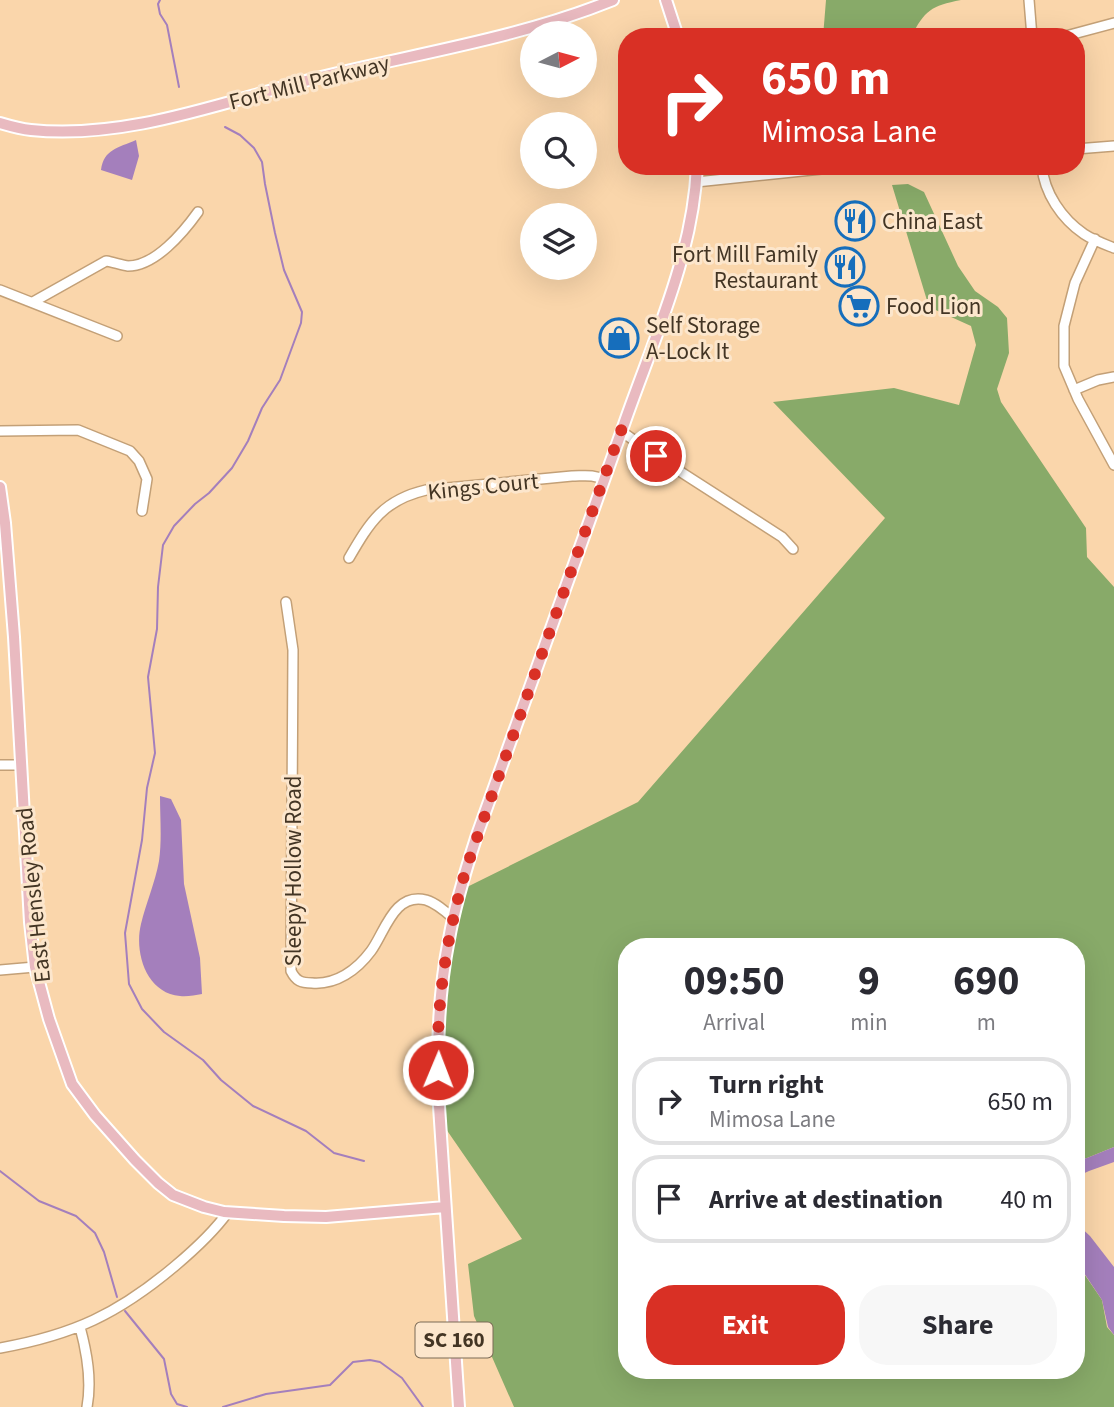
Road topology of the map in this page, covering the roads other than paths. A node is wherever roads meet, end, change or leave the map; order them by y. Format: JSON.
{"nodes":[{"id":1,"x":613,"y":0,"type":"edge"},
{"id":2,"x":666,"y":0,"type":"edge"},
{"id":3,"x":1029,"y":0,"type":"edge"},
{"id":4,"x":1114,"y":23,"type":"edge"},
{"id":5,"x":675,"y":28,"type":"edge"},
{"id":6,"x":1031,"y":28,"type":"edge"},
{"id":7,"x":1085,"y":31,"type":"edge"},
{"id":8,"x":0,"y":123,"type":"edge"},
{"id":9,"x":1114,"y":146,"type":"edge"},
{"id":10,"x":1085,"y":148,"type":"edge"},
{"id":11,"x":696,"y":175,"type":"edge"},
{"id":12,"x":763,"y":175,"type":"edge"},
{"id":13,"x":1044,"y":175,"type":"edge"},
{"id":14,"x":696,"y":182,"type":"junction"},
{"id":15,"x":198,"y":212,"type":"dead end"},
{"id":16,"x":1095,"y":239,"type":"junction"},
{"id":17,"x":1114,"y":248,"type":"edge"},
{"id":18,"x":0,"y":290,"type":"edge"},
{"id":19,"x":33,"y":302,"type":"junction"},
{"id":20,"x":117,"y":336,"type":"dead end"},
{"id":21,"x":1114,"y":377,"type":"edge"},
{"id":22,"x":1074,"y":390,"type":"junction"},
{"id":23,"x":0,"y":430,"type":"edge"},
{"id":24,"x":621,"y":430,"type":"junction"},
{"id":25,"x":1114,"y":465,"type":"edge"},
{"id":26,"x":604,"y":481,"type":"junction"},
{"id":27,"x":0,"y":487,"type":"edge"},
{"id":28,"x":142,"y":511,"type":"dead end"},
{"id":29,"x":793,"y":549,"type":"dead end"},
{"id":30,"x":349,"y":558,"type":"dead end"},
{"id":31,"x":286,"y":602,"type":"dead end"},
{"id":32,"x":0,"y":765,"type":"edge"},
{"id":33,"x":21,"y":765,"type":"junction"},
{"id":34,"x":453,"y":918,"type":"junction"},
{"id":35,"x":35,"y":967,"type":"junction"},
{"id":36,"x":0,"y":970,"type":"edge"},
{"id":37,"x":445,"y":1207,"type":"junction"},
{"id":38,"x":229,"y":1212,"type":"junction"},
{"id":39,"x":80,"y":1327,"type":"junction"},
{"id":40,"x":0,"y":1348,"type":"edge"},
{"id":41,"x":459,"y":1405,"type":"edge"},
{"id":42,"x":87,"y":1407,"type":"edge"}],
"edges":[{"from":1,"to":8,"type":"main road","name":"Fort Mill Parkway"},
{"from":2,"to":5,"type":"main road"},
{"from":3,"to":6,"type":"street"},
{"from":4,"to":7,"type":"street"},
{"from":9,"to":10,"type":"street"},
{"from":11,"to":14,"type":"main road","number":"SC 160"},
{"from":12,"to":14,"type":"street"},
{"from":13,"to":16,"type":"street"},
{"from":14,"to":24,"type":"main road","number":"SC 160"},
{"from":15,"to":19,"type":"street"},
{"from":16,"to":17,"type":"street"},
{"from":16,"to":22,"type":"street"},
{"from":18,"to":19,"type":"street"},
{"from":19,"to":20,"type":"street"},
{"from":21,"to":22,"type":"street"},
{"from":22,"to":25,"type":"street"},
{"from":23,"to":28,"type":"street"},
{"from":24,"to":26,"type":"main road","number":"SC 160"},
{"from":24,"to":29,"type":"street"},
{"from":26,"to":30,"type":"street","name":"Kings Court"},
{"from":26,"to":34,"type":"main road","number":"SC 160"},
{"from":27,"to":33,"type":"main road","name":"East Hensley Road"},
{"from":31,"to":34,"type":"street","name":"Sleepy Hollow Road"},
{"from":32,"to":33,"type":"street"},
{"from":33,"to":35,"type":"main road","name":"East Hensley Road"},
{"from":34,"to":37,"type":"main road","number":"SC 160"},
{"from":35,"to":36,"type":"street"},
{"from":35,"to":38,"type":"main road","name":"East Hensley Road"},
{"from":37,"to":38,"type":"main road","name":"East Hensley Road"},
{"from":37,"to":41,"type":"main road","number":"SC 160"},
{"from":38,"to":39,"type":"street"},
{"from":39,"to":40,"type":"street"},
{"from":39,"to":42,"type":"street"}]}
